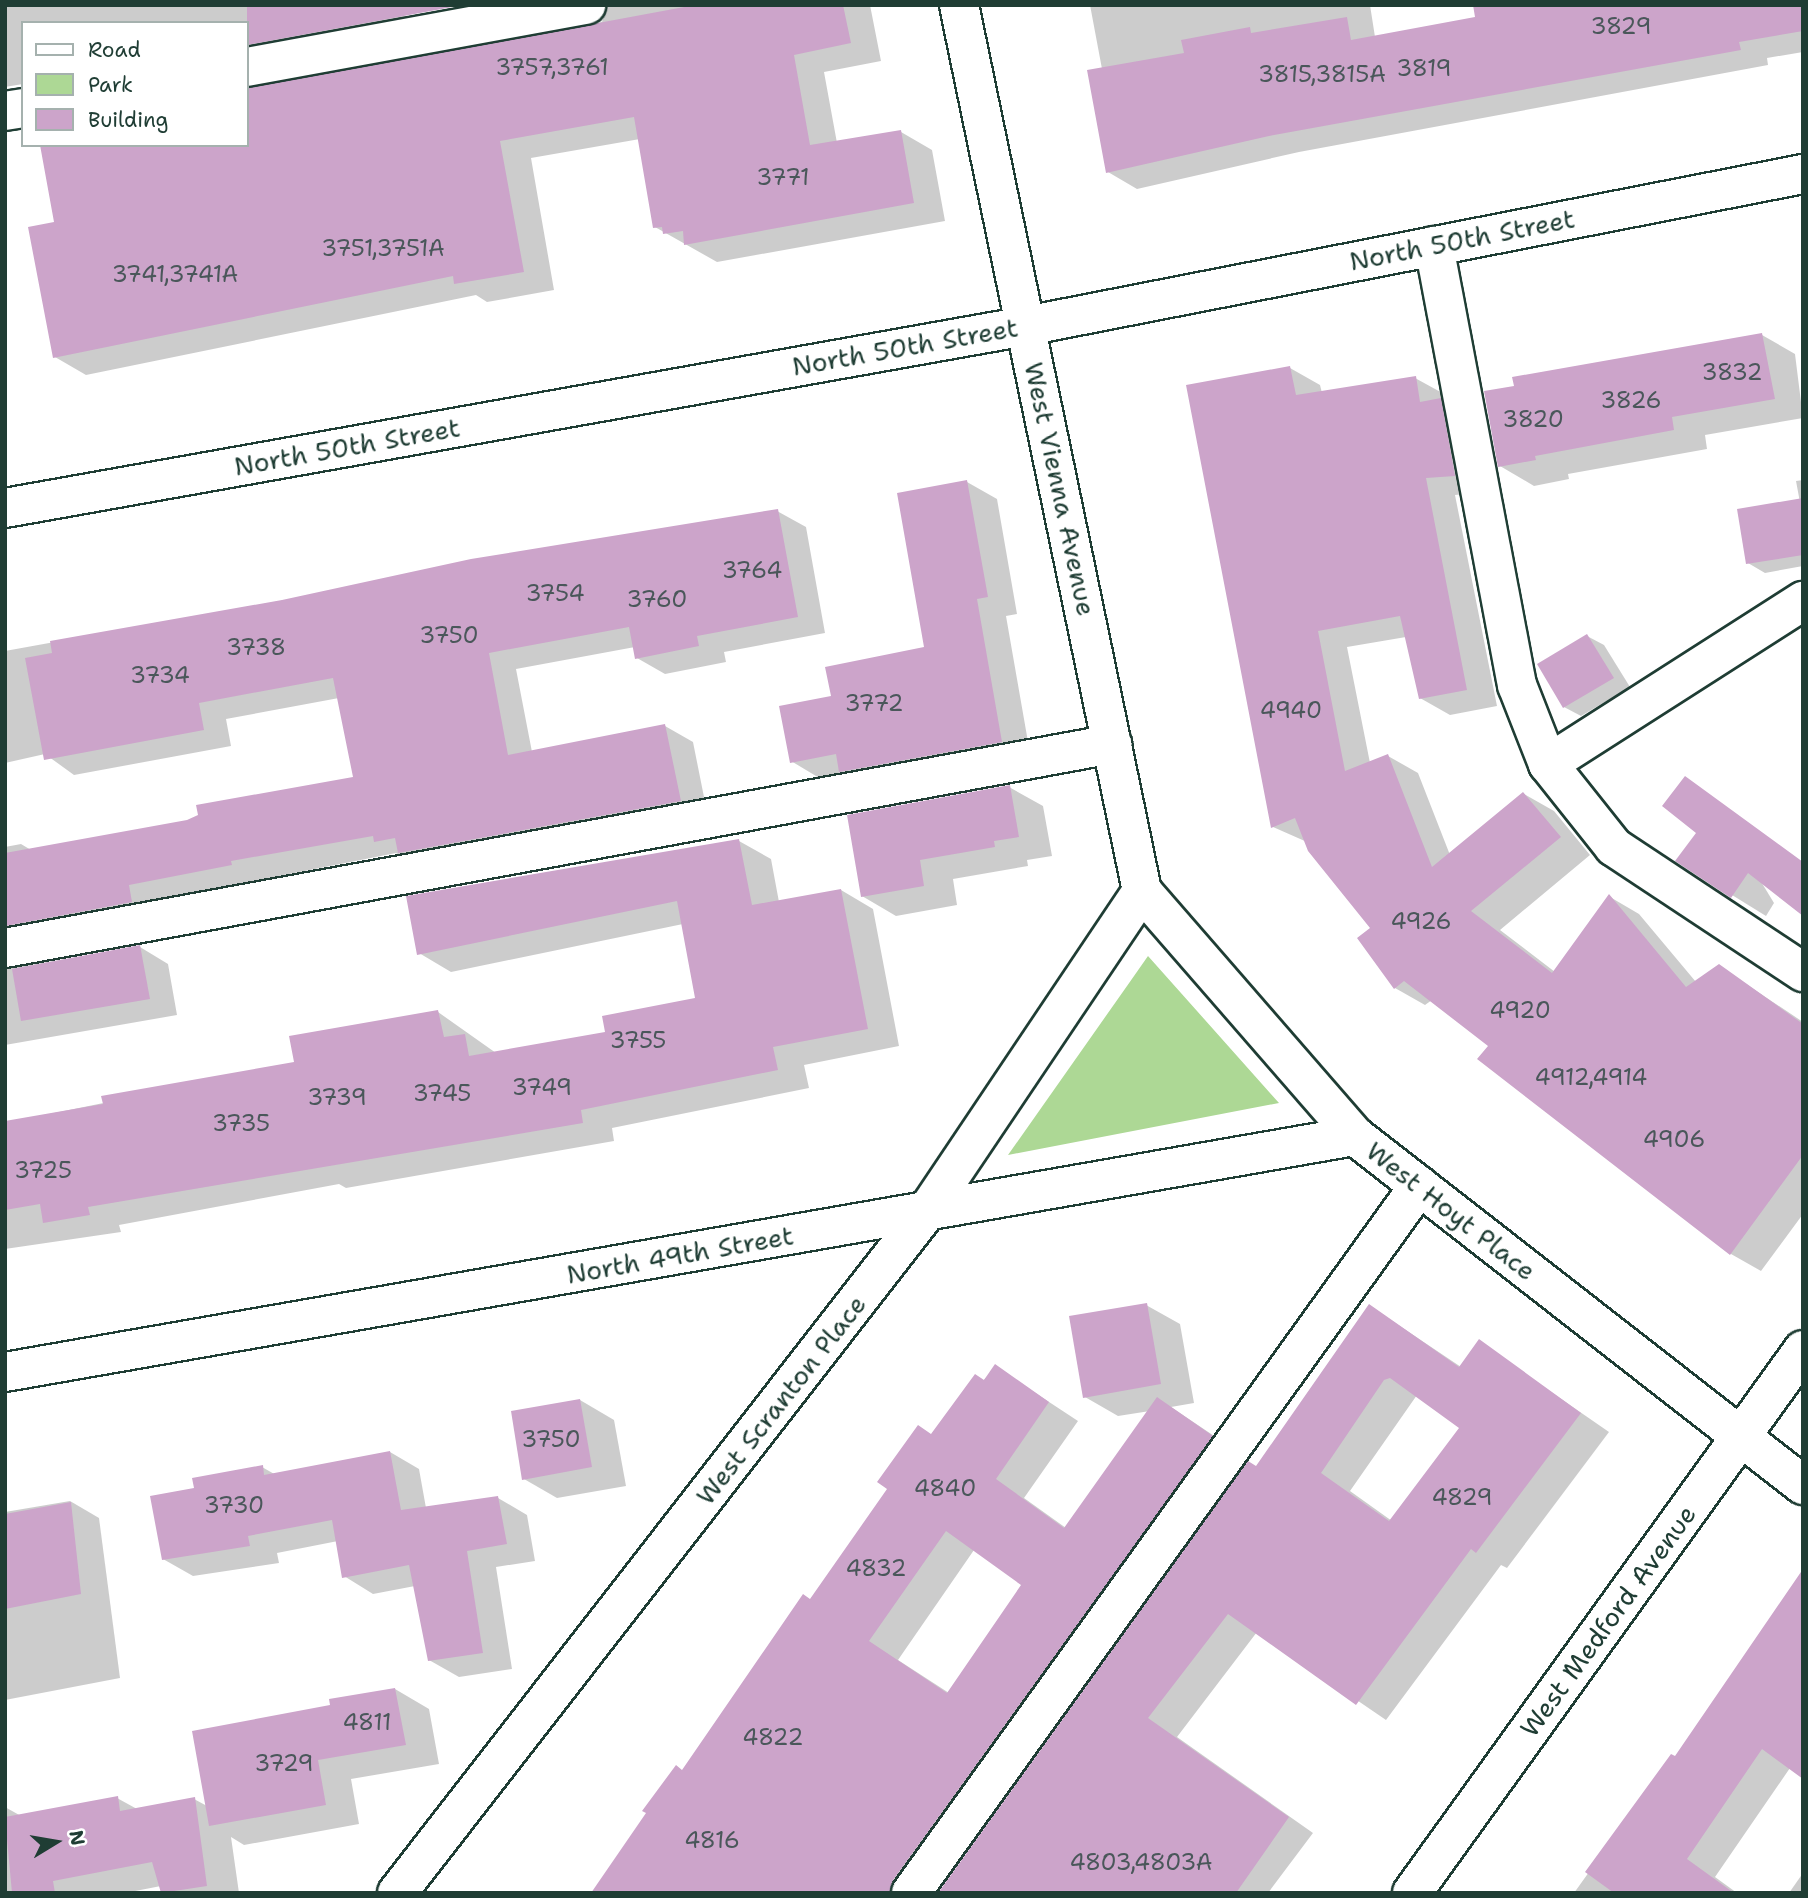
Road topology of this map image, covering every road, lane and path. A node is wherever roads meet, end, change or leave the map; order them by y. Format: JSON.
{"nodes":[{"id":1,"x":586,"y":5,"type":"edge"},
{"id":2,"x":959,"y":5,"type":"edge"},
{"id":3,"x":248,"y":67,"type":"edge"},
{"id":4,"x":1803,"y":174,"type":"edge"},
{"id":5,"x":1434,"y":246,"type":"junction"},
{"id":6,"x":1026,"y":326,"type":"junction"},
{"id":7,"x":5,"y":508,"type":"edge"},
{"id":8,"x":1803,"y":601,"type":"edge"},
{"id":9,"x":1112,"y":744,"type":"junction"},
{"id":10,"x":1548,"y":764,"type":"junction"},
{"id":11,"x":1142,"y":891,"type":"junction"},
{"id":12,"x":5,"y":948,"type":"edge"},
{"id":13,"x":1803,"y":972,"type":"edge"},
{"id":14,"x":1355,"y":1136,"type":"junction"},
{"id":15,"x":1419,"y":1186,"type":"junction"},
{"id":16,"x":927,"y":1211,"type":"junction"},
{"id":17,"x":1803,"y":1350,"type":"edge"},
{"id":18,"x":5,"y":1372,"type":"edge"},
{"id":19,"x":1740,"y":1439,"type":"junction"},
{"id":20,"x":1803,"y":1485,"type":"edge"},
{"id":21,"x":397,"y":1893,"type":"edge"},
{"id":22,"x":911,"y":1893,"type":"edge"},
{"id":23,"x":1412,"y":1893,"type":"edge"}],
"edges":[{"from":1,"to":3,"type":"street"},
{"from":2,"to":6,"type":"street","name":"West Vienna Avenue"},
{"from":4,"to":5,"type":"street","name":"North 50th Street"},
{"from":5,"to":6,"type":"street","name":"North 50th Street"},
{"from":5,"to":10,"type":"street"},
{"from":6,"to":7,"type":"street","name":"North 50th Street"},
{"from":6,"to":9,"type":"street","name":"West Vienna Avenue"},
{"from":8,"to":10,"type":"street"},
{"from":9,"to":11,"type":"street","name":"West Vienna Avenue"},
{"from":9,"to":12,"type":"street"},
{"from":10,"to":13,"type":"street"},
{"from":11,"to":14,"type":"street","name":"West Hoyt Place"},
{"from":11,"to":16,"type":"street","name":"West Scranton Place"},
{"from":14,"to":15,"type":"street","name":"West Hoyt Place"},
{"from":14,"to":16,"type":"street","name":"North 49th Street"},
{"from":15,"to":19,"type":"street","name":"West Hoyt Place"},
{"from":15,"to":22,"type":"street"},
{"from":16,"to":18,"type":"street","name":"North 49th Street"},
{"from":16,"to":21,"type":"street","name":"West Scranton Place"},
{"from":17,"to":19,"type":"street","name":"West Medford Avenue"},
{"from":19,"to":20,"type":"street","name":"West Hoyt Place"},
{"from":19,"to":23,"type":"street","name":"West Medford Avenue"}]}
